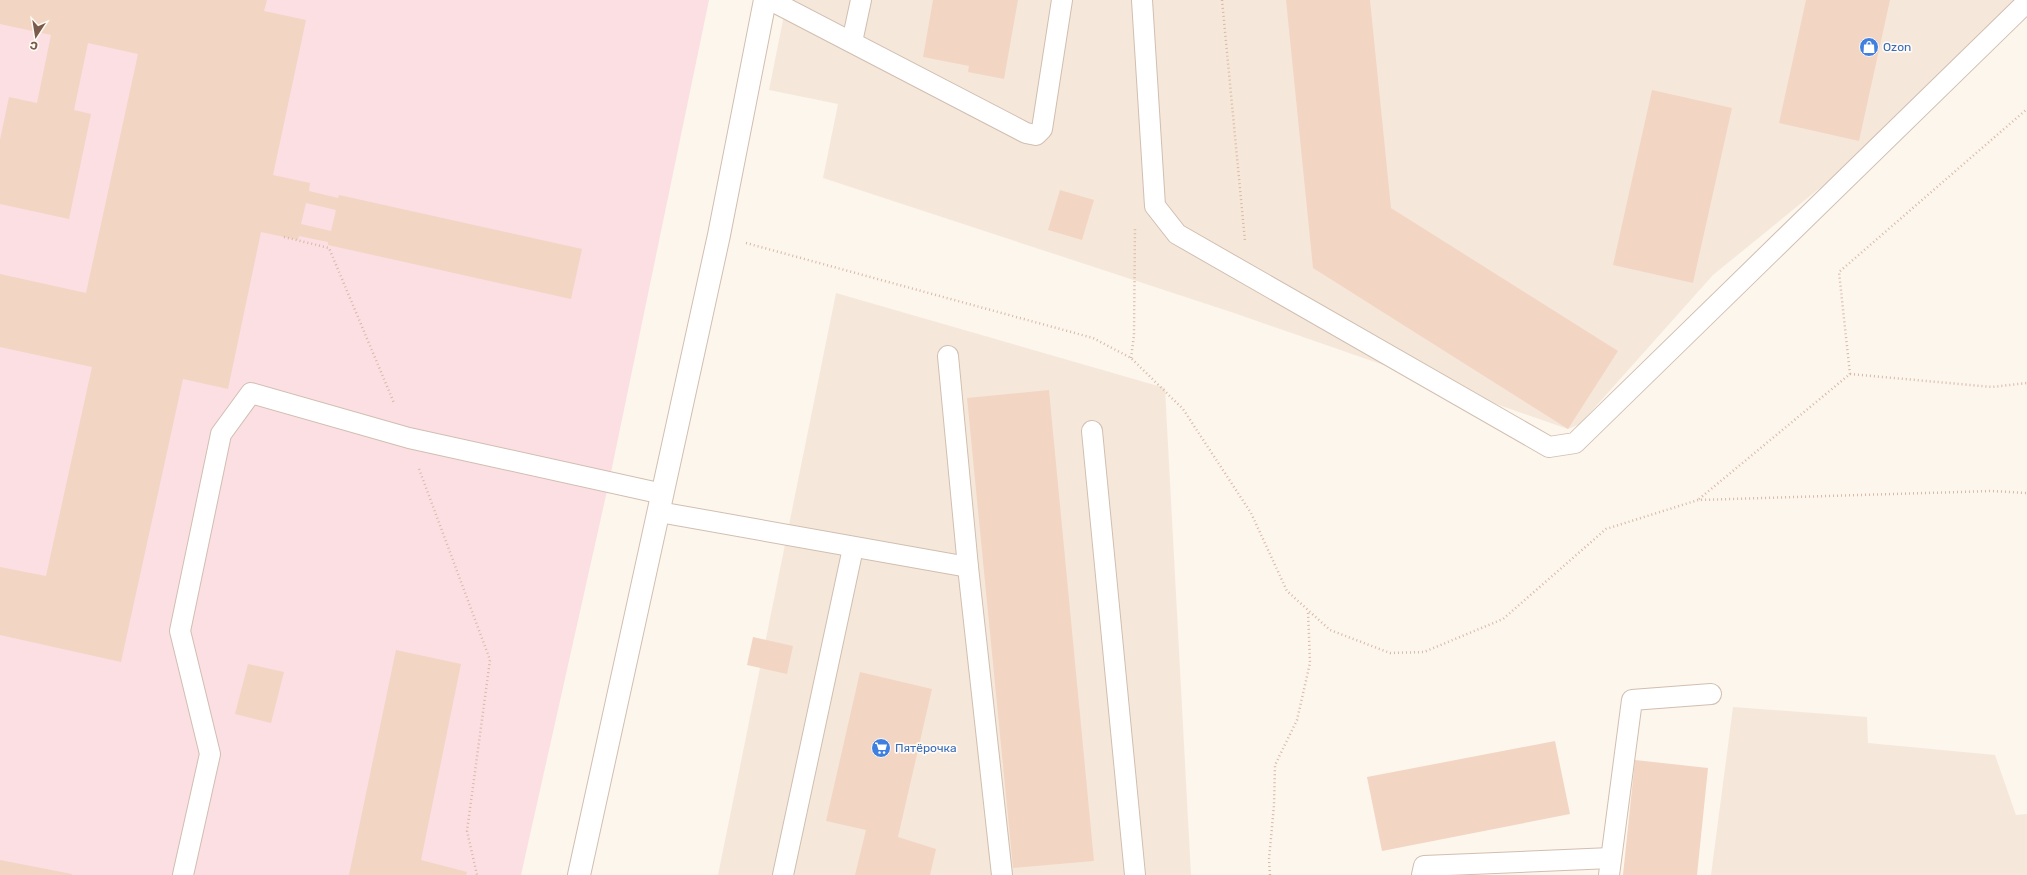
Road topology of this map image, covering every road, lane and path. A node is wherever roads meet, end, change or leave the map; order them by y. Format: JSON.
{"nodes":[{"id":1,"x":765,"y":0,"type":"edge"},
{"id":2,"x":770,"y":0,"type":"edge"},
{"id":3,"x":861,"y":0,"type":"edge"},
{"id":4,"x":1062,"y":0,"type":"edge"},
{"id":5,"x":1142,"y":0,"type":"edge"},
{"id":6,"x":1222,"y":0,"type":"edge"},
{"id":7,"x":2027,"y":2,"type":"edge"},
{"id":8,"x":852,"y":42,"type":"junction"},
{"id":9,"x":2027,"y":110,"type":"edge"},
{"id":10,"x":1135,"y":226,"type":"dead end"},
{"id":11,"x":719,"y":235,"type":"junction"},
{"id":12,"x":284,"y":237,"type":"dead end"},
{"id":13,"x":1248,"y":275,"type":"junction"},
{"id":14,"x":948,"y":356,"type":"dead end"},
{"id":15,"x":1131,"y":358,"type":"junction"},
{"id":16,"x":1850,"y":374,"type":"junction"},
{"id":17,"x":2027,"y":383,"type":"edge"},
{"id":18,"x":1092,"y":431,"type":"dead end"},
{"id":19,"x":409,"y":438,"type":"junction"},
{"id":20,"x":2027,"y":493,"type":"edge"},
{"id":21,"x":1698,"y":500,"type":"junction"},
{"id":22,"x":661,"y":503,"type":"junction"},
{"id":23,"x":853,"y":548,"type":"junction"},
{"id":24,"x":968,"y":567,"type":"junction"},
{"id":25,"x":1308,"y":610,"type":"junction"},
{"id":26,"x":1711,"y":694,"type":"dead end"},
{"id":27,"x":1610,"y":866,"type":"edge"},
{"id":28,"x":183,"y":875,"type":"edge"},
{"id":29,"x":477,"y":875,"type":"edge"},
{"id":30,"x":579,"y":875,"type":"edge"},
{"id":31,"x":783,"y":875,"type":"edge"},
{"id":32,"x":1002,"y":875,"type":"edge"},
{"id":33,"x":1135,"y":875,"type":"edge"},
{"id":34,"x":1270,"y":875,"type":"edge"},
{"id":35,"x":1422,"y":875,"type":"edge"}],
"edges":[{"from":1,"to":11,"type":"street"},
{"from":2,"to":8,"type":"lane"},
{"from":3,"to":8,"type":"lane"},
{"from":4,"to":8,"type":"lane"},
{"from":5,"to":13,"type":"lane"},
{"from":6,"to":13,"type":"path"},
{"from":7,"to":13,"type":"lane"},
{"from":9,"to":16,"type":"path"},
{"from":10,"to":15,"type":"path"},
{"from":11,"to":15,"type":"path"},
{"from":11,"to":22,"type":"street"},
{"from":12,"to":19,"type":"path"},
{"from":14,"to":24,"type":"lane"},
{"from":15,"to":25,"type":"path"},
{"from":16,"to":17,"type":"path"},
{"from":16,"to":21,"type":"path"},
{"from":18,"to":33,"type":"lane"},
{"from":19,"to":22,"type":"lane"},
{"from":19,"to":28,"type":"lane"},
{"from":19,"to":29,"type":"path"},
{"from":20,"to":21,"type":"path"},
{"from":21,"to":25,"type":"path"},
{"from":22,"to":23,"type":"lane"},
{"from":22,"to":30,"type":"street"},
{"from":23,"to":24,"type":"lane"},
{"from":23,"to":31,"type":"lane"},
{"from":24,"to":32,"type":"lane"},
{"from":25,"to":34,"type":"path"},
{"from":26,"to":27,"type":"lane"},
{"from":27,"to":35,"type":"lane"}]}
